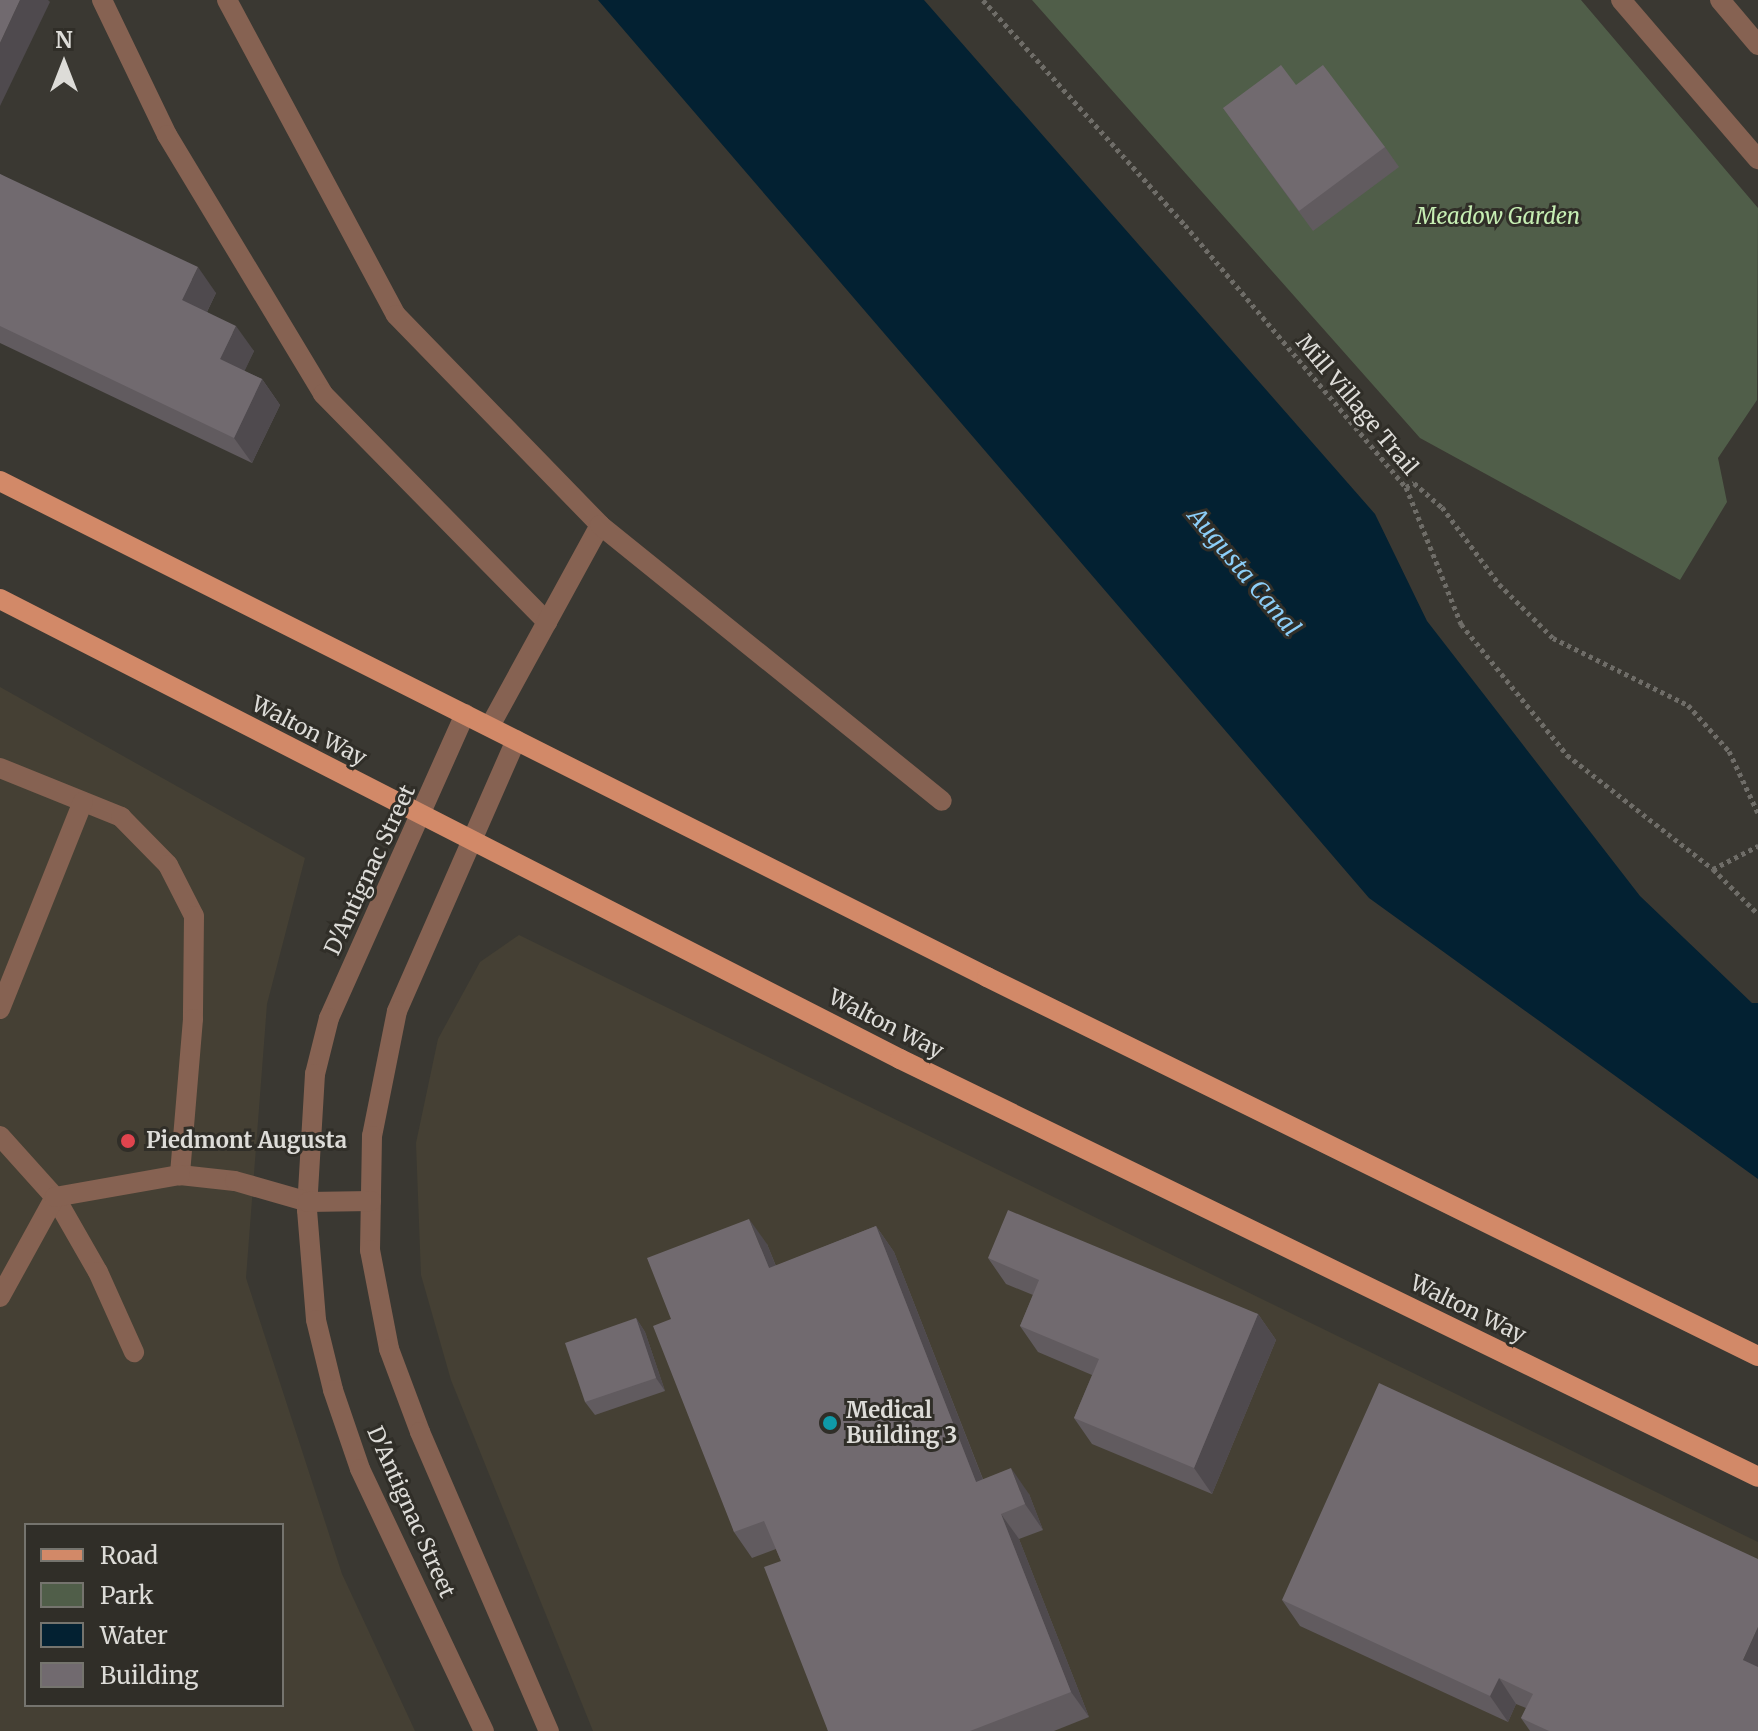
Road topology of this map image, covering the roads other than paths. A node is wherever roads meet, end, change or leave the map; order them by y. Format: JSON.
{"nodes":[{"id":1,"x":102,"y":0,"type":"edge"},
{"id":2,"x":227,"y":0,"type":"edge"},
{"id":3,"x":1621,"y":0,"type":"edge"},
{"id":4,"x":1720,"y":0,"type":"edge"},
{"id":5,"x":1758,"y":45,"type":"edge"},
{"id":6,"x":1758,"y":159,"type":"edge"},
{"id":7,"x":0,"y":481,"type":"edge"},
{"id":8,"x":600,"y":525,"type":"junction"},
{"id":9,"x":0,"y":599,"type":"edge"},
{"id":10,"x":547,"y":622,"type":"junction"},
{"id":11,"x":465,"y":714,"type":"junction"},
{"id":12,"x":490,"y":726,"type":"junction"},
{"id":13,"x":516,"y":740,"type":"junction"},
{"id":14,"x":0,"y":768,"type":"edge"},
{"id":15,"x":942,"y":801,"type":"dead end"},
{"id":16,"x":83,"y":802,"type":"junction"},
{"id":17,"x":424,"y":817,"type":"junction"},
{"id":18,"x":471,"y":841,"type":"junction"},
{"id":19,"x":0,"y":1009,"type":"edge"},
{"id":20,"x":0,"y":1136,"type":"edge"},
{"id":21,"x":180,"y":1175,"type":"junction"},
{"id":22,"x":55,"y":1197,"type":"junction"},
{"id":23,"x":371,"y":1201,"type":"junction"},
{"id":24,"x":308,"y":1202,"type":"junction"},
{"id":25,"x":0,"y":1297,"type":"edge"},
{"id":26,"x":134,"y":1352,"type":"dead end"},
{"id":27,"x":1758,"y":1356,"type":"edge"},
{"id":28,"x":1758,"y":1477,"type":"edge"},
{"id":29,"x":484,"y":1731,"type":"edge"},
{"id":30,"x":549,"y":1731,"type":"edge"}],
"edges":[{"from":1,"to":10,"type":"street"},
{"from":2,"to":8,"type":"street"},
{"from":3,"to":6,"type":"street"},
{"from":4,"to":5,"type":"street"},
{"from":7,"to":11,"type":"main road"},
{"from":8,"to":10,"type":"street"},
{"from":8,"to":15,"type":"street"},
{"from":9,"to":17,"type":"main road","name":"Walton Way"},
{"from":10,"to":12,"type":"street"},
{"from":11,"to":12,"type":"main road"},
{"from":11,"to":17,"type":"street","name":"D'Antignac Street"},
{"from":12,"to":13,"type":"main road"},
{"from":13,"to":18,"type":"street","name":"D'Antignac Street"},
{"from":13,"to":27,"type":"main road"},
{"from":14,"to":16,"type":"street"},
{"from":16,"to":19,"type":"street"},
{"from":16,"to":21,"type":"street"},
{"from":17,"to":18,"type":"main road","name":"Walton Way"},
{"from":17,"to":24,"type":"street","name":"D'Antignac Street"},
{"from":18,"to":23,"type":"street","name":"D'Antignac Street"},
{"from":18,"to":28,"type":"main road","name":"Walton Way"},
{"from":20,"to":22,"type":"street"},
{"from":21,"to":22,"type":"street"},
{"from":21,"to":24,"type":"street"},
{"from":22,"to":25,"type":"street"},
{"from":22,"to":26,"type":"street"},
{"from":23,"to":24,"type":"street"},
{"from":23,"to":30,"type":"street","name":"D'Antignac Street"},
{"from":24,"to":29,"type":"street","name":"D'Antignac Street"}]}
